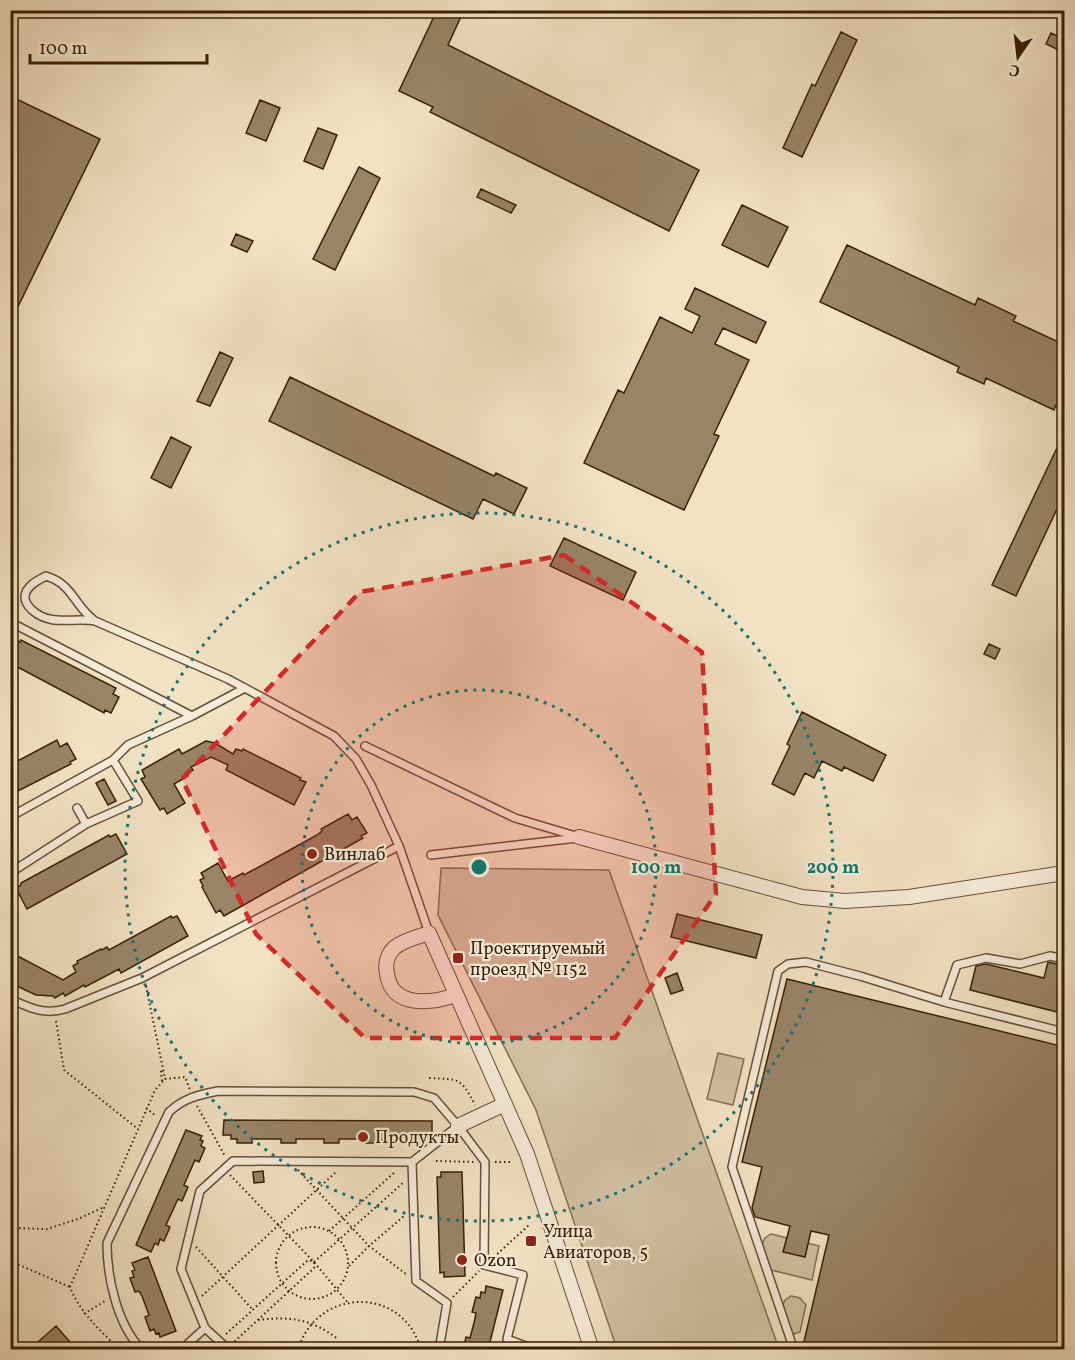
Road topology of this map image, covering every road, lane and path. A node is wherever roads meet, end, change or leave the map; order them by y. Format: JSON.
{"nodes":[{"id":1,"x":94,"y":621,"type":"junction"},
{"id":2,"x":10,"y":622,"type":"edge"},
{"id":3,"x":245,"y":688,"type":"junction"},
{"id":4,"x":192,"y":716,"type":"junction"},
{"id":5,"x":365,"y":746,"type":"dead end"},
{"id":6,"x":112,"y":760,"type":"junction"},
{"id":7,"x":77,"y":808,"type":"dead end"},
{"id":8,"x":10,"y":817,"type":"edge"},
{"id":9,"x":86,"y":824,"type":"junction"},
{"id":10,"x":579,"y":837,"type":"junction"},
{"id":11,"x":399,"y":846,"type":"junction"},
{"id":12,"x":431,"y":855,"type":"dead end"},
{"id":13,"x":10,"y":873,"type":"edge"},
{"id":14,"x":1065,"y":873,"type":"edge"},
{"id":15,"x":429,"y":933,"type":"junction"},
{"id":16,"x":1065,"y":959,"type":"edge"},
{"id":17,"x":142,"y":978,"type":"junction"},
{"id":18,"x":456,"y":995,"type":"junction"},
{"id":19,"x":10,"y":999,"type":"edge"},
{"id":20,"x":944,"y":1002,"type":"junction"},
{"id":21,"x":56,"y":1021,"type":"dead end"},
{"id":22,"x":1065,"y":1032,"type":"edge"},
{"id":23,"x":429,"y":1078,"type":"dead end"},
{"id":24,"x":163,"y":1080,"type":"junction"},
{"id":25,"x":192,"y":1096,"type":"junction"},
{"id":26,"x":505,"y":1104,"type":"junction"},
{"id":27,"x":146,"y":1108,"type":"junction"},
{"id":28,"x":156,"y":1116,"type":"dead end"},
{"id":29,"x":478,"y":1116,"type":"junction"},
{"id":30,"x":458,"y":1126,"type":"junction"},
{"id":31,"x":138,"y":1129,"type":"junction"},
{"id":32,"x":290,"y":1161,"type":"junction"},
{"id":33,"x":347,"y":1161,"type":"junction"},
{"id":34,"x":409,"y":1162,"type":"junction"},
{"id":35,"x":227,"y":1167,"type":"junction"},
{"id":36,"x":412,"y":1174,"type":"junction"},
{"id":37,"x":317,"y":1190,"type":"junction"},
{"id":38,"x":104,"y":1206,"type":"junction"},
{"id":39,"x":413,"y":1208,"type":"junction"},
{"id":40,"x":100,"y":1213,"type":"junction"},
{"id":41,"x":106,"y":1216,"type":"dead end"},
{"id":42,"x":343,"y":1218,"type":"junction"},
{"id":43,"x":529,"y":1225,"type":"dead end"},
{"id":44,"x":279,"y":1226,"type":"junction"},
{"id":45,"x":10,"y":1228,"type":"edge"},
{"id":46,"x":352,"y":1228,"type":"junction"},
{"id":47,"x":329,"y":1231,"type":"junction"},
{"id":48,"x":288,"y":1236,"type":"junction"},
{"id":49,"x":188,"y":1238,"type":"junction"},
{"id":50,"x":340,"y":1238,"type":"junction"},
{"id":51,"x":369,"y":1246,"type":"junction"},
{"id":52,"x":10,"y":1261,"type":"edge"},
{"id":53,"x":314,"y":1262,"type":"junction"},
{"id":54,"x":484,"y":1265,"type":"junction"},
{"id":55,"x":348,"y":1267,"type":"junction"},
{"id":56,"x":223,"y":1277,"type":"junction"},
{"id":57,"x":416,"y":1281,"type":"junction"},
{"id":58,"x":282,"y":1283,"type":"junction"},
{"id":59,"x":70,"y":1287,"type":"junction"},
{"id":60,"x":337,"y":1289,"type":"junction"},
{"id":61,"x":290,"y":1291,"type":"junction"},
{"id":62,"x":114,"y":1295,"type":"junction"},
{"id":63,"x":195,"y":1303,"type":"junction"},
{"id":64,"x":348,"y":1303,"type":"junction"},
{"id":65,"x":447,"y":1303,"type":"junction"},
{"id":66,"x":253,"y":1310,"type":"junction"},
{"id":67,"x":84,"y":1314,"type":"junction"},
{"id":68,"x":258,"y":1320,"type":"junction"},
{"id":69,"x":312,"y":1323,"type":"junction"},
{"id":70,"x":205,"y":1328,"type":"junction"},
{"id":71,"x":338,"y":1339,"type":"dead end"},
{"id":72,"x":219,"y":1341,"type":"junction"},
{"id":73,"x":126,"y":1343,"type":"dead end"},
{"id":74,"x":275,"y":1344,"type":"dead end"},
{"id":75,"x":119,"y":1349,"type":"edge"},
{"id":76,"x":228,"y":1349,"type":"edge"},
{"id":77,"x":142,"y":1350,"type":"edge"},
{"id":78,"x":181,"y":1350,"type":"edge"},
{"id":79,"x":268,"y":1350,"type":"edge"},
{"id":80,"x":298,"y":1350,"type":"edge"},
{"id":81,"x":421,"y":1350,"type":"edge"},
{"id":82,"x":439,"y":1350,"type":"edge"},
{"id":83,"x":536,"y":1350,"type":"edge"},
{"id":84,"x":592,"y":1350,"type":"edge"},
{"id":85,"x":794,"y":1350,"type":"edge"}],
"edges":[{"from":1,"to":1,"type":"lane"},
{"from":1,"to":3,"type":"lane"},
{"from":2,"to":4,"type":"lane"},
{"from":3,"to":4,"type":"lane"},
{"from":3,"to":11,"type":"lane"},
{"from":4,"to":6,"type":"lane"},
{"from":5,"to":10,"type":"lane"},
{"from":6,"to":8,"type":"lane"},
{"from":6,"to":9,"type":"lane"},
{"from":7,"to":9,"type":"lane"},
{"from":9,"to":13,"type":"lane"},
{"from":10,"to":12,"type":"lane"},
{"from":10,"to":14,"type":"street"},
{"from":11,"to":15,"type":"lane"},
{"from":11,"to":17,"type":"lane"},
{"from":15,"to":18,"type":"street"},
{"from":15,"to":18,"type":"street"},
{"from":16,"to":20,"type":"lane"},
{"from":17,"to":19,"type":"lane"},
{"from":17,"to":24,"type":"path"},
{"from":18,"to":26,"type":"street"},
{"from":20,"to":22,"type":"lane"},
{"from":20,"to":85,"type":"lane"},
{"from":21,"to":31,"type":"path"},
{"from":23,"to":29,"type":"path"},
{"from":24,"to":25,"type":"path"},
{"from":24,"to":27,"type":"path"},
{"from":25,"to":30,"type":"lane"},
{"from":25,"to":35,"type":"path"},
{"from":25,"to":62,"type":"lane"},
{"from":26,"to":29,"type":"street"},
{"from":26,"to":84,"type":"street"},
{"from":27,"to":28,"type":"path"},
{"from":27,"to":31,"type":"path"},
{"from":29,"to":30,"type":"street"},
{"from":30,"to":34,"type":"lane"},
{"from":30,"to":54,"type":"lane"},
{"from":31,"to":38,"type":"path"},
{"from":32,"to":33,"type":"lane"},
{"from":32,"to":35,"type":"lane"},
{"from":32,"to":37,"type":"path"},
{"from":33,"to":34,"type":"lane"},
{"from":33,"to":37,"type":"path"},
{"from":34,"to":36,"type":"lane"},
{"from":34,"to":42,"type":"path"},
{"from":35,"to":44,"type":"path"},
{"from":35,"to":49,"type":"lane"},
{"from":36,"to":39,"type":"lane"},
{"from":36,"to":46,"type":"path"},
{"from":37,"to":42,"type":"path"},
{"from":37,"to":44,"type":"path"},
{"from":38,"to":40,"type":"path"},
{"from":38,"to":45,"type":"path"},
{"from":39,"to":51,"type":"path"},
{"from":39,"to":57,"type":"lane"},
{"from":40,"to":41,"type":"path"},
{"from":40,"to":59,"type":"path"},
{"from":42,"to":46,"type":"path"},
{"from":42,"to":47,"type":"path"},
{"from":43,"to":54,"type":"path"},
{"from":44,"to":48,"type":"path"},
{"from":44,"to":56,"type":"path"},
{"from":46,"to":50,"type":"path"},
{"from":46,"to":51,"type":"path"},
{"from":47,"to":48,"type":"path"},
{"from":47,"to":50,"type":"path"},
{"from":48,"to":53,"type":"path"},
{"from":48,"to":58,"type":"path"},
{"from":49,"to":56,"type":"path"},
{"from":49,"to":63,"type":"lane"},
{"from":50,"to":53,"type":"path"},
{"from":50,"to":55,"type":"path"},
{"from":51,"to":55,"type":"path"},
{"from":51,"to":57,"type":"path"},
{"from":52,"to":59,"type":"path"},
{"from":53,"to":58,"type":"path"},
{"from":53,"to":60,"type":"path"},
{"from":53,"to":61,"type":"path"},
{"from":54,"to":65,"type":"path"},
{"from":54,"to":83,"type":"lane"},
{"from":55,"to":60,"type":"path"},
{"from":56,"to":63,"type":"path"},
{"from":56,"to":66,"type":"path"},
{"from":57,"to":65,"type":"lane"},
{"from":58,"to":61,"type":"path"},
{"from":58,"to":66,"type":"path"},
{"from":59,"to":67,"type":"path"},
{"from":60,"to":61,"type":"path"},
{"from":60,"to":64,"type":"path"},
{"from":61,"to":68,"type":"path"},
{"from":62,"to":67,"type":"path"},
{"from":62,"to":77,"type":"lane"},
{"from":63,"to":70,"type":"lane"},
{"from":64,"to":69,"type":"path"},
{"from":64,"to":81,"type":"path"},
{"from":65,"to":82,"type":"lane"},
{"from":66,"to":72,"type":"path"},
{"from":67,"to":75,"type":"path"},
{"from":68,"to":69,"type":"path"},
{"from":68,"to":76,"type":"path"},
{"from":69,"to":71,"type":"path"},
{"from":69,"to":80,"type":"path"},
{"from":70,"to":72,"type":"lane"},
{"from":70,"to":78,"type":"lane"},
{"from":72,"to":76,"type":"lane"},
{"from":73,"to":75,"type":"path"},
{"from":74,"to":79,"type":"path"}]}
